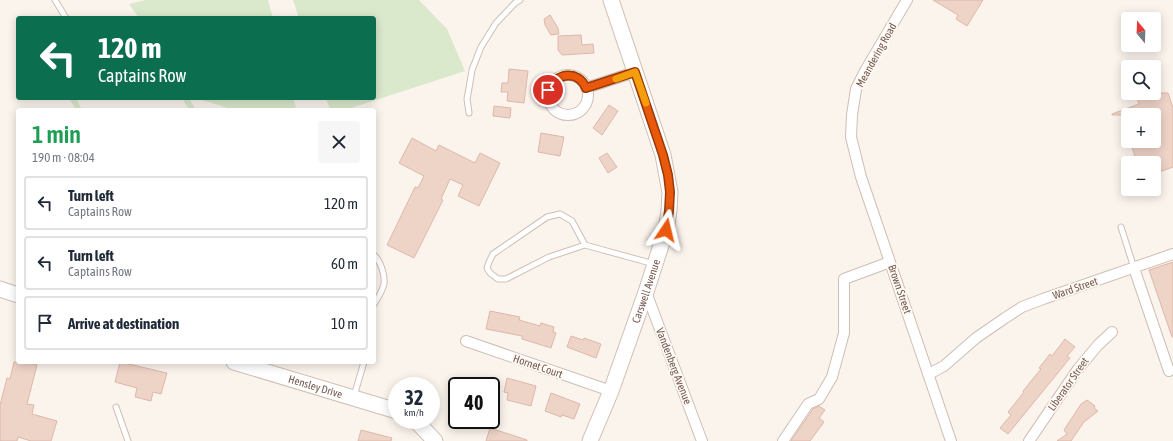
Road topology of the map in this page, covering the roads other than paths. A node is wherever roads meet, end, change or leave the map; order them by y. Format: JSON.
{"nodes":[{"id":1,"x":55,"y":0,"type":"edge"},
{"id":2,"x":520,"y":0,"type":"edge"},
{"id":3,"x":611,"y":0,"type":"edge"},
{"id":4,"x":908,"y":0,"type":"edge"},
{"id":5,"x":65,"y":16,"type":"edge"},
{"id":6,"x":635,"y":72,"type":"junction"},
{"id":7,"x":586,"y":88,"type":"junction"},
{"id":8,"x":468,"y":113,"type":"dead end"},
{"id":9,"x":851,"y":137,"type":"joint"},
{"id":10,"x":1121,"y":227,"type":"dead end"},
{"id":11,"x":585,"y":245,"type":"junction"},
{"id":12,"x":1173,"y":254,"type":"edge"},
{"id":13,"x":376,"y":257,"type":"edge"},
{"id":14,"x":890,"y":262,"type":"junction"},
{"id":15,"x":655,"y":264,"type":"junction"},
{"id":16,"x":1134,"y":268,"type":"junction"},
{"id":17,"x":0,"y":289,"type":"edge"},
{"id":18,"x":646,"y":292,"type":"junction"},
{"id":19,"x":16,"y":294,"type":"edge"},
{"id":20,"x":376,"y":301,"type":"edge"},
{"id":21,"x":1112,"y":332,"type":"dead end"},
{"id":22,"x":466,"y":341,"type":"dead end"},
{"id":23,"x":241,"y":364,"type":"edge"},
{"id":24,"x":363,"y":364,"type":"edge"},
{"id":25,"x":1169,"y":371,"type":"dead end"},
{"id":26,"x":928,"y":374,"type":"junction"},
{"id":27,"x":611,"y":391,"type":"junction"},
{"id":28,"x":354,"y":397,"type":"junction"},
{"id":29,"x":116,"y":407,"type":"dead end"},
{"id":30,"x":388,"y":408,"type":"edge"},
{"id":31,"x":424,"y":429,"type":"edge"},
{"id":32,"x":128,"y":441,"type":"edge"},
{"id":33,"x":435,"y":441,"type":"edge"},
{"id":34,"x":590,"y":441,"type":"edge"},
{"id":35,"x":702,"y":441,"type":"edge"},
{"id":36,"x":783,"y":441,"type":"edge"},
{"id":37,"x":951,"y":441,"type":"edge"},
{"id":38,"x":1029,"y":441,"type":"edge"}],
"edges":[{"from":1,"to":5,"type":"lane"},
{"from":2,"to":8,"type":"lane"},
{"from":3,"to":6,"type":"street","name":"Carswell Avenue"},
{"from":4,"to":9,"type":"street","name":"Meandering Road"},
{"from":6,"to":7,"type":"street"},
{"from":6,"to":15,"type":"street","name":"Carswell Avenue"},
{"from":7,"to":7,"type":"street"},
{"from":9,"to":14,"type":"street","name":"Brown Street"},
{"from":10,"to":16,"type":"lane"},
{"from":11,"to":11,"type":"lane"},
{"from":11,"to":15,"type":"lane"},
{"from":12,"to":16,"type":"street","name":"Ward Street"},
{"from":13,"to":20,"type":"lane"},
{"from":14,"to":26,"type":"street","name":"Brown Street"},
{"from":14,"to":36,"type":"street"},
{"from":15,"to":18,"type":"street","name":"Carswell Avenue"},
{"from":16,"to":25,"type":"street"},
{"from":16,"to":26,"type":"street","name":"Ward Street"},
{"from":17,"to":19,"type":"street"},
{"from":18,"to":27,"type":"street","name":"Carswell Avenue"},
{"from":18,"to":35,"type":"street","name":"Vandenberg Avenue"},
{"from":21,"to":38,"type":"street","name":"Liberator Street"},
{"from":22,"to":27,"type":"street","name":"Hornet Court"},
{"from":23,"to":28,"type":"street","name":"Hensley Drive"},
{"from":24,"to":28,"type":"lane"},
{"from":26,"to":37,"type":"street","name":"Brown Street"},
{"from":27,"to":34,"type":"street","name":"Carswell Avenue"},
{"from":28,"to":30,"type":"street","name":"Hensley Drive"},
{"from":29,"to":32,"type":"lane"},
{"from":31,"to":33,"type":"street"}]}
